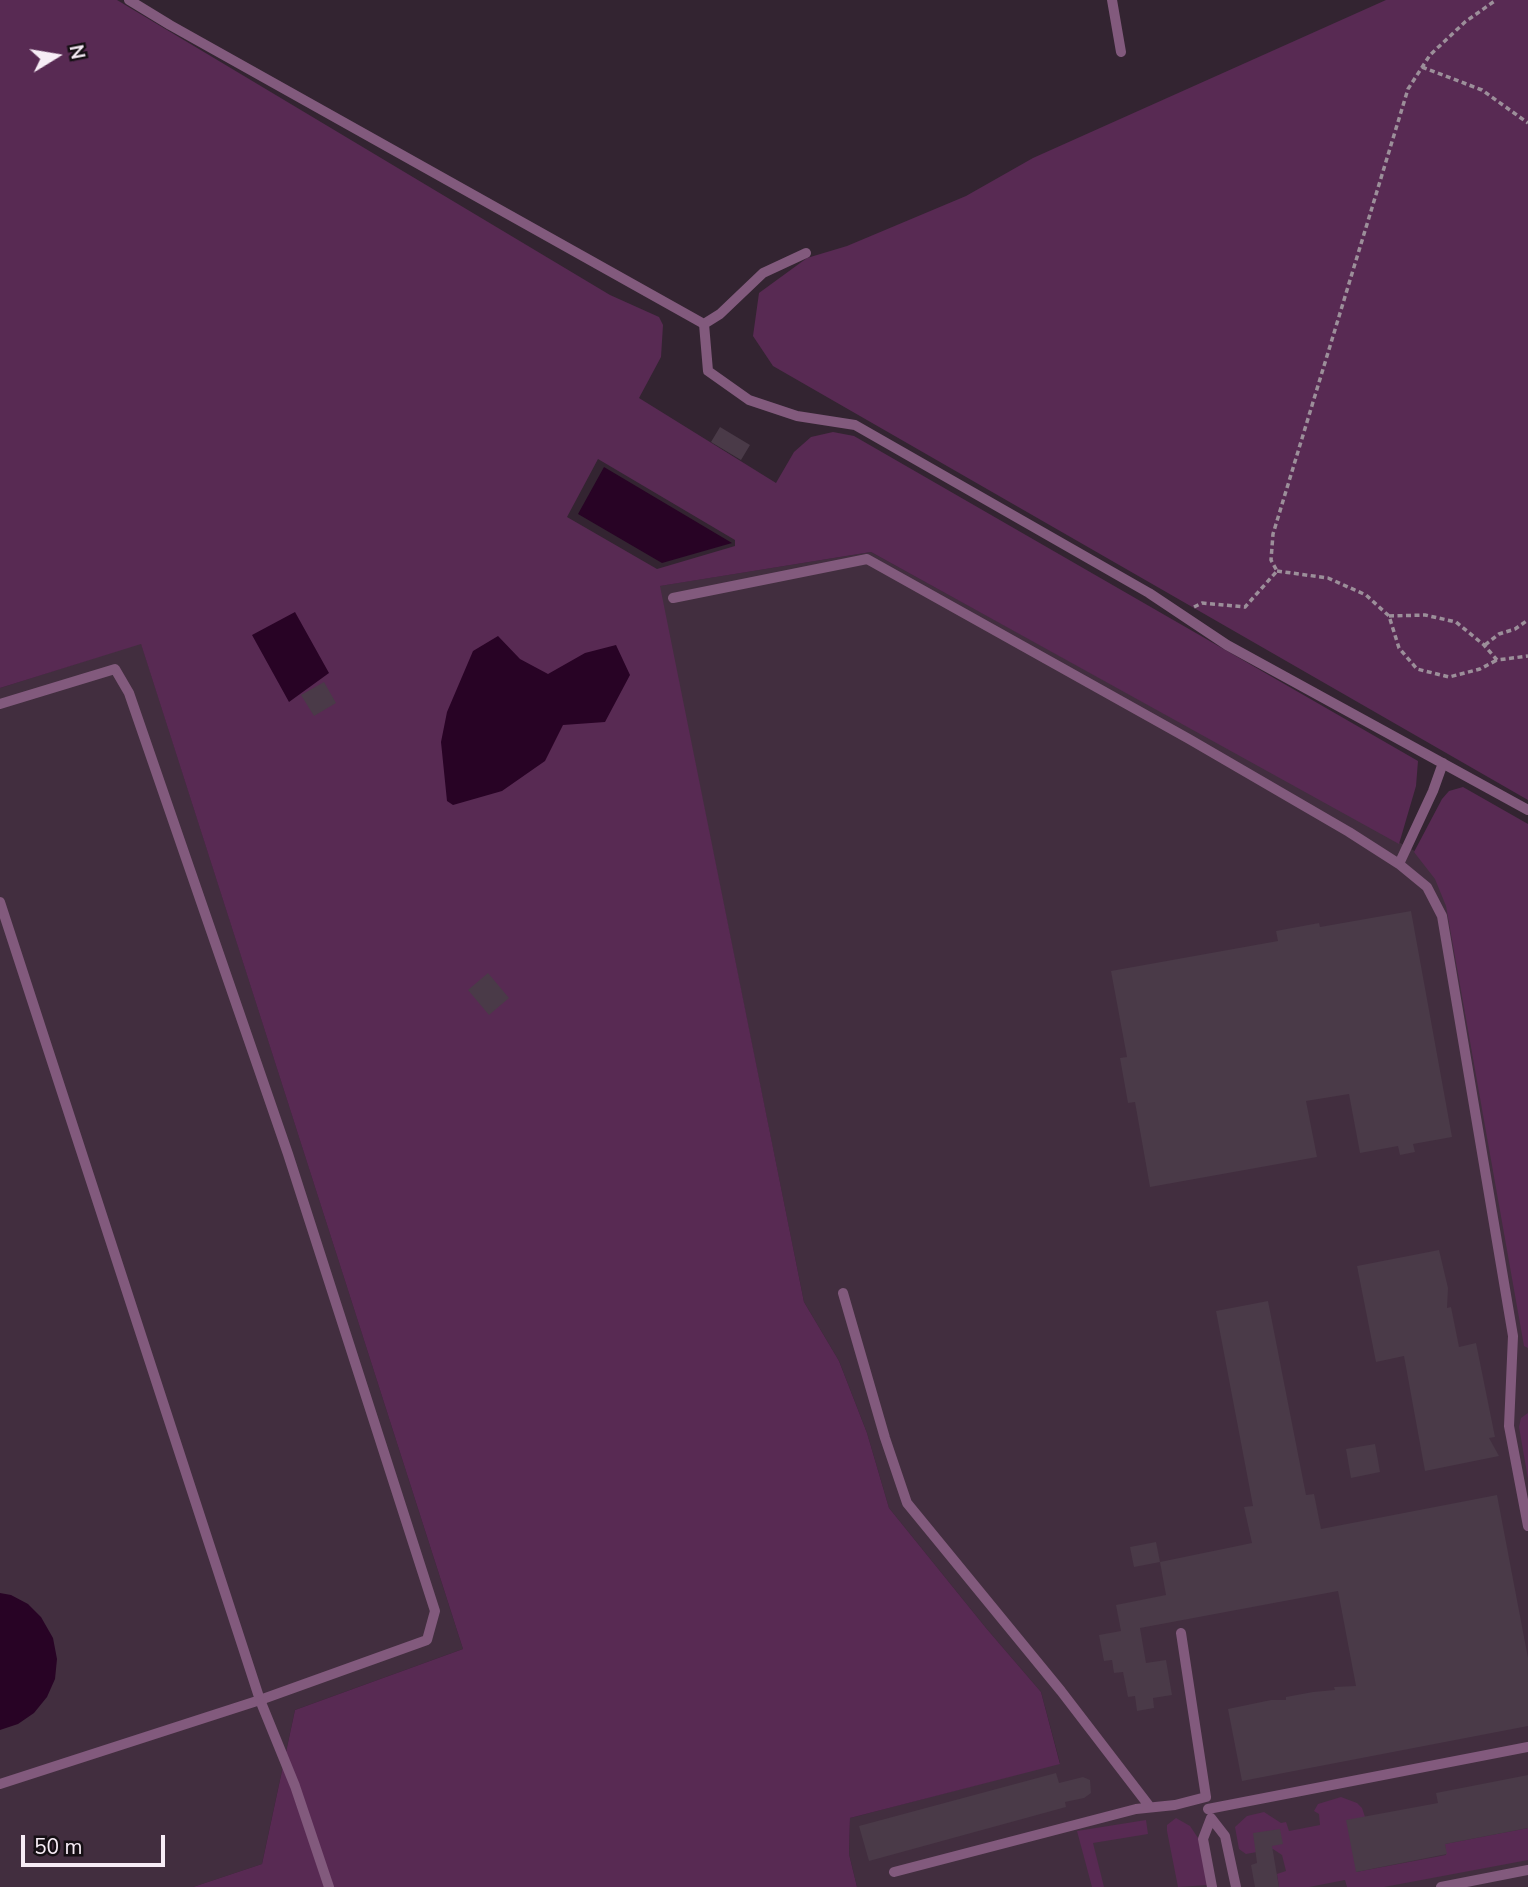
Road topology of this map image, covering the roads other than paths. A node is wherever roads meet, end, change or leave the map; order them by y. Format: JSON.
{"nodes":[{"id":1,"x":129,"y":0,"type":"edge"},
{"id":2,"x":1112,"y":0,"type":"edge"},
{"id":3,"x":1121,"y":52,"type":"dead end"},
{"id":4,"x":806,"y":253,"type":"dead end"},
{"id":5,"x":704,"y":324,"type":"junction"},
{"id":6,"x":673,"y":598,"type":"dead end"},
{"id":7,"x":0,"y":704,"type":"edge"},
{"id":8,"x":1443,"y":763,"type":"junction"},
{"id":9,"x":1528,"y":810,"type":"edge"},
{"id":10,"x":1399,"y":864,"type":"junction"},
{"id":11,"x":0,"y":902,"type":"edge"},
{"id":12,"x":843,"y":1293,"type":"dead end"},
{"id":13,"x":1528,"y":1526,"type":"edge"},
{"id":14,"x":1181,"y":1633,"type":"dead end"},
{"id":15,"x":260,"y":1700,"type":"junction"},
{"id":16,"x":1528,"y":1747,"type":"edge"},
{"id":17,"x":0,"y":1784,"type":"edge"},
{"id":18,"x":1206,"y":1797,"type":"junction"},
{"id":19,"x":1150,"y":1807,"type":"junction"},
{"id":20,"x":1210,"y":1814,"type":"junction"},
{"id":21,"x":1528,"y":1870,"type":"edge"},
{"id":22,"x":894,"y":1872,"type":"dead end"},
{"id":23,"x":329,"y":1887,"type":"edge"},
{"id":24,"x":1212,"y":1887,"type":"edge"},
{"id":25,"x":1236,"y":1887,"type":"edge"},
{"id":26,"x":1441,"y":1887,"type":"edge"}],
"edges":[{"from":1,"to":5,"type":"lane"},
{"from":2,"to":3,"type":"lane"},
{"from":4,"to":5,"type":"lane"},
{"from":5,"to":8,"type":"lane"},
{"from":6,"to":10,"type":"lane"},
{"from":7,"to":15,"type":"lane"},
{"from":8,"to":9,"type":"lane"},
{"from":8,"to":10,"type":"lane"},
{"from":10,"to":13,"type":"lane"},
{"from":11,"to":15,"type":"lane"},
{"from":12,"to":19,"type":"lane"},
{"from":14,"to":18,"type":"lane"},
{"from":15,"to":17,"type":"lane"},
{"from":15,"to":23,"type":"lane"},
{"from":16,"to":20,"type":"lane"},
{"from":18,"to":19,"type":"lane"},
{"from":18,"to":20,"type":"lane"},
{"from":19,"to":22,"type":"lane"},
{"from":20,"to":24,"type":"lane"},
{"from":20,"to":25,"type":"lane"},
{"from":21,"to":26,"type":"lane"}]}
